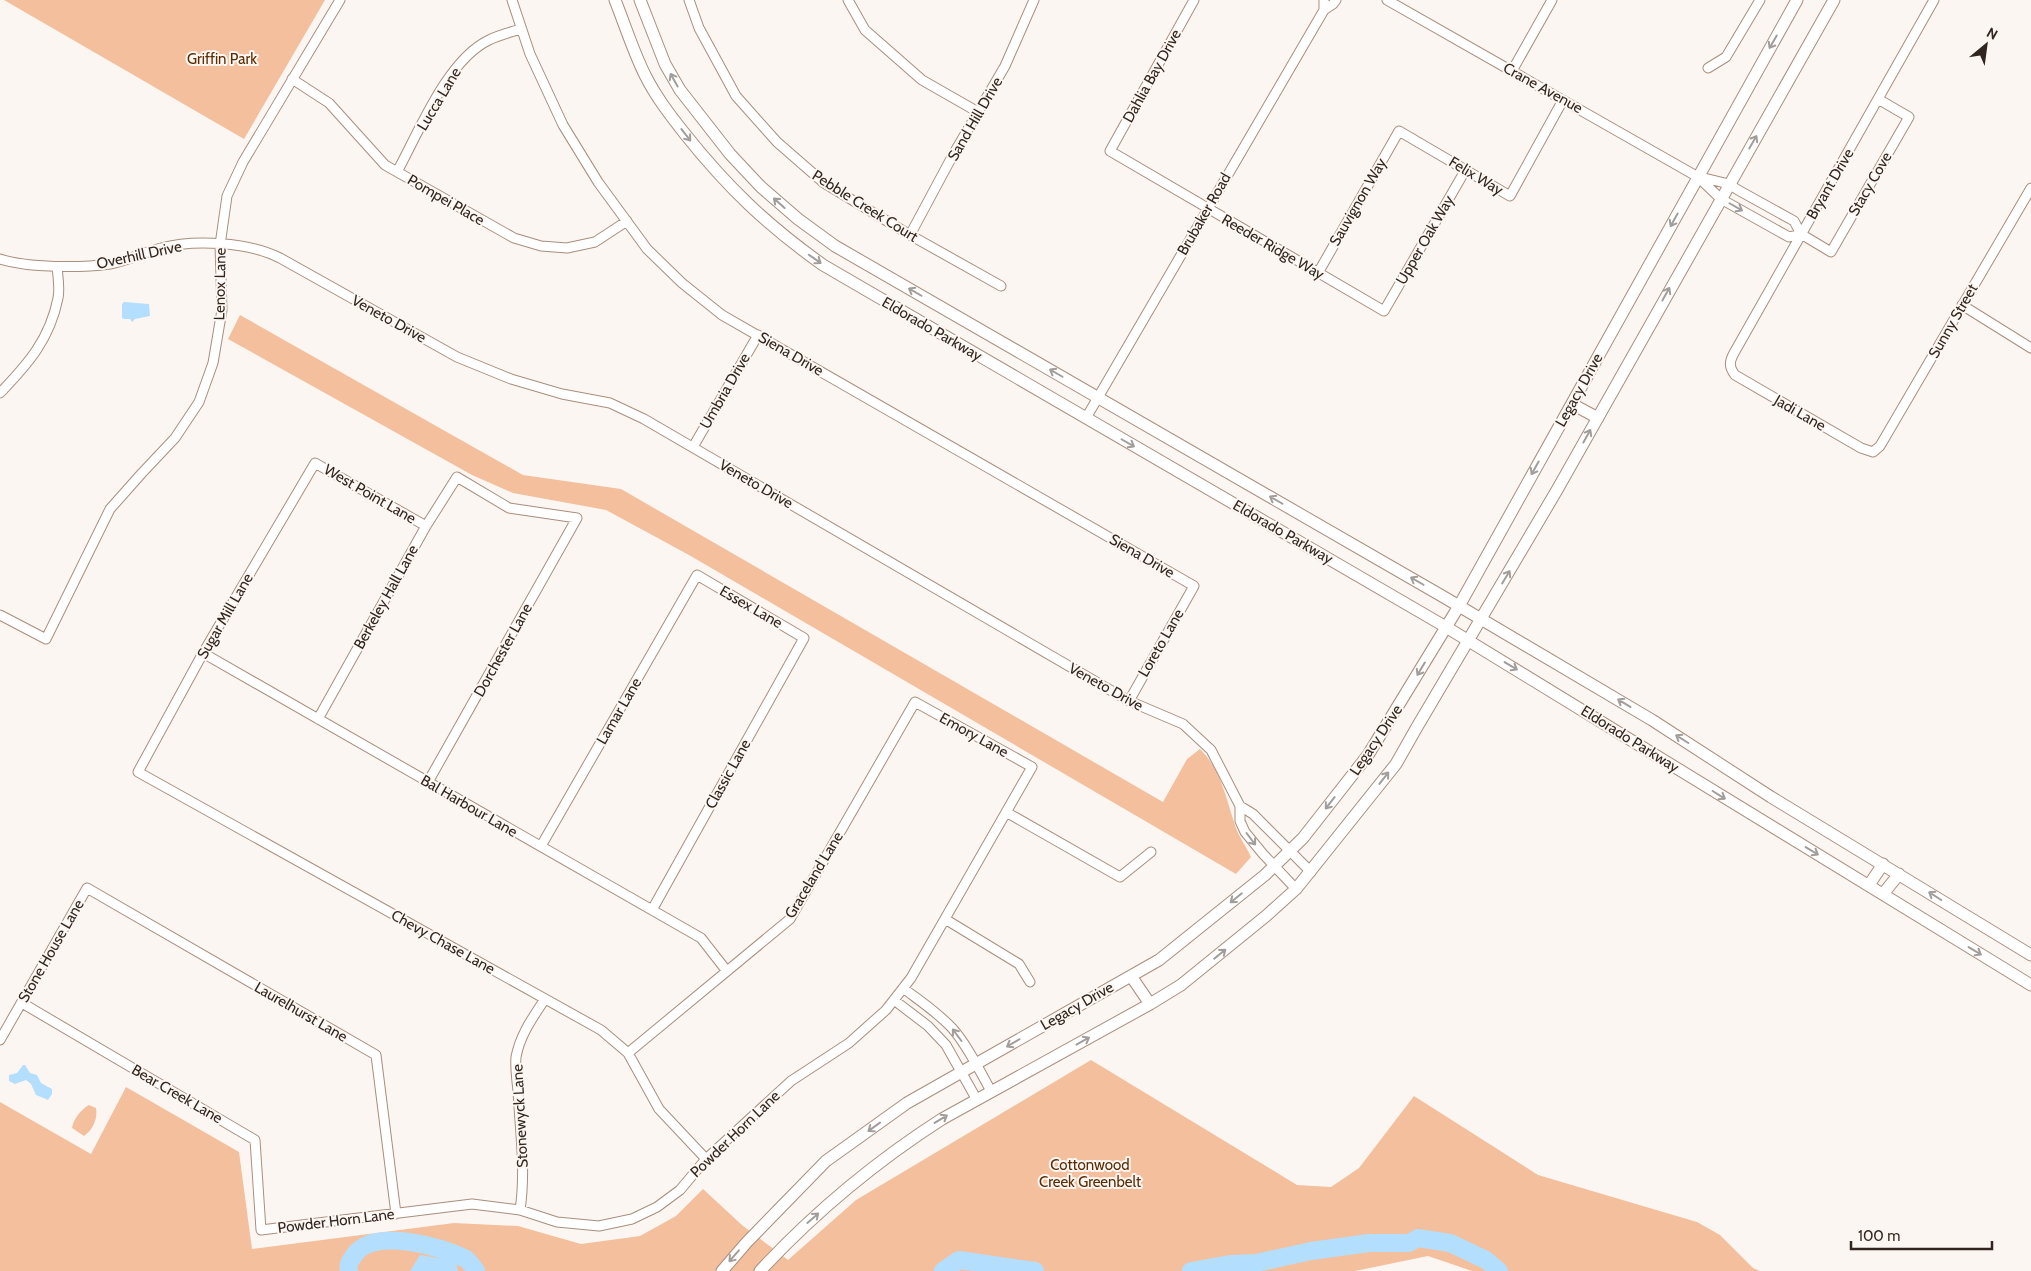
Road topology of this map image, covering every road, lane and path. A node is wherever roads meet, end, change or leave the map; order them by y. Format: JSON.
{"nodes":[{"id":1,"x":340,"y":0,"type":"edge"},
{"id":2,"x":512,"y":0,"type":"edge"},
{"id":3,"x":615,"y":0,"type":"edge"},
{"id":4,"x":640,"y":0,"type":"edge"},
{"id":5,"x":690,"y":0,"type":"edge"},
{"id":6,"x":848,"y":0,"type":"edge"},
{"id":7,"x":1034,"y":0,"type":"edge"},
{"id":8,"x":1194,"y":0,"type":"edge"},
{"id":9,"x":1324,"y":0,"type":"edge"},
{"id":10,"x":1336,"y":0,"type":"edge"},
{"id":11,"x":1387,"y":0,"type":"edge"},
{"id":12,"x":1552,"y":0,"type":"edge"},
{"id":13,"x":1760,"y":0,"type":"edge"},
{"id":14,"x":1797,"y":0,"type":"edge"},
{"id":15,"x":1834,"y":0,"type":"edge"},
{"id":16,"x":1934,"y":0,"type":"edge"},
{"id":17,"x":1324,"y":10,"type":"junction"},
{"id":18,"x":522,"y":29,"type":"junction"},
{"id":19,"x":1708,"y":68,"type":"dead end"},
{"id":20,"x":1512,"y":71,"type":"junction"},
{"id":21,"x":292,"y":79,"type":"junction"},
{"id":22,"x":1878,"y":99,"type":"junction"},
{"id":23,"x":1564,"y":100,"type":"junction"},
{"id":24,"x":978,"y":112,"type":"junction"},
{"id":25,"x":1399,"y":131,"type":"joint"},
{"id":26,"x":1110,"y":152,"type":"joint"},
{"id":27,"x":1466,"y":170,"type":"junction"},
{"id":28,"x":397,"y":172,"type":"junction"},
{"id":29,"x":1698,"y":177,"type":"junction"},
{"id":30,"x":1729,"y":184,"type":"junction"},
{"id":31,"x":2031,"y":188,"type":"edge"},
{"id":32,"x":1721,"y":199,"type":"junction"},
{"id":33,"x":1207,"y":209,"type":"junction"},
{"id":34,"x":627,"y":221,"type":"junction"},
{"id":35,"x":1801,"y":234,"type":"junction"},
{"id":36,"x":910,"y":235,"type":"junction"},
{"id":37,"x":220,"y":245,"type":"junction"},
{"id":38,"x":0,"y":259,"type":"edge"},
{"id":39,"x":57,"y":267,"type":"junction"},
{"id":40,"x":1318,"y":273,"type":"junction"},
{"id":41,"x":1001,"y":286,"type":"dead end"},
{"id":42,"x":1962,"y":305,"type":"junction"},
{"id":43,"x":1384,"y":311,"type":"joint"},
{"id":44,"x":758,"y":335,"type":"junction"},
{"id":45,"x":2031,"y":348,"type":"edge"},
{"id":46,"x":1730,"y":368,"type":"joint"},
{"id":47,"x":0,"y":393,"type":"edge"},
{"id":48,"x":1098,"y":398,"type":"junction"},
{"id":49,"x":1572,"y":404,"type":"junction"},
{"id":50,"x":1086,"y":418,"type":"junction"},
{"id":51,"x":1598,"y":418,"type":"junction"},
{"id":52,"x":693,"y":447,"type":"junction"},
{"id":53,"x":1873,"y":452,"type":"joint"},
{"id":54,"x":315,"y":463,"type":"joint"},
{"id":55,"x":577,"y":518,"type":"joint"},
{"id":56,"x":426,"y":526,"type":"junction"},
{"id":57,"x":697,"y":575,"type":"joint"},
{"id":58,"x":1194,"y":586,"type":"joint"},
{"id":59,"x":1459,"y":606,"type":"junction"},
{"id":60,"x":0,"y":615,"type":"edge"},
{"id":61,"x":1481,"y":619,"type":"junction"},
{"id":62,"x":1446,"y":627,"type":"junction"},
{"id":63,"x":804,"y":638,"type":"joint"},
{"id":64,"x":1469,"y":640,"type":"junction"},
{"id":65,"x":203,"y":652,"type":"junction"},
{"id":66,"x":1129,"y":701,"type":"junction"},
{"id":67,"x":915,"y":702,"type":"joint"},
{"id":68,"x":318,"y":719,"type":"junction"},
{"id":69,"x":1032,"y":767,"type":"joint"},
{"id":70,"x":138,"y":772,"type":"joint"},
{"id":71,"x":428,"y":782,"type":"junction"},
{"id":72,"x":1240,"y":806,"type":"junction"},
{"id":73,"x":1006,"y":812,"type":"junction"},
{"id":74,"x":541,"y":846,"type":"junction"},
{"id":75,"x":1290,"y":851,"type":"junction"},
{"id":76,"x":1151,"y":852,"type":"dead end"},
{"id":77,"x":1883,"y":864,"type":"junction"},
{"id":78,"x":1274,"y":867,"type":"junction"},
{"id":79,"x":1311,"y":872,"type":"junction"},
{"id":80,"x":1899,"y":874,"type":"junction"},
{"id":81,"x":1869,"y":885,"type":"junction"},
{"id":82,"x":87,"y":888,"type":"joint"},
{"id":83,"x":1296,"y":889,"type":"junction"},
{"id":84,"x":1884,"y":894,"type":"junction"},
{"id":85,"x":652,"y":910,"type":"junction"},
{"id":86,"x":945,"y":919,"type":"junction"},
{"id":87,"x":2031,"y":955,"type":"edge"},
{"id":88,"x":726,"y":970,"type":"junction"},
{"id":89,"x":1132,"y":976,"type":"junction"},
{"id":90,"x":1030,"y":982,"type":"dead end"},
{"id":91,"x":2031,"y":985,"type":"edge"},
{"id":92,"x":903,"y":988,"type":"junction"},
{"id":93,"x":545,"y":999,"type":"junction"},
{"id":94,"x":894,"y":1000,"type":"junction"},
{"id":95,"x":22,"y":1003,"type":"junction"},
{"id":96,"x":1150,"y":1004,"type":"junction"},
{"id":97,"x":0,"y":1040,"type":"edge"},
{"id":98,"x":628,"y":1053,"type":"junction"},
{"id":99,"x":976,"y":1064,"type":"junction"},
{"id":100,"x":962,"y":1072,"type":"junction"},
{"id":101,"x":991,"y":1091,"type":"junction"},
{"id":102,"x":977,"y":1100,"type":"junction"},
{"id":103,"x":706,"y":1159,"type":"junction"},
{"id":104,"x":520,"y":1210,"type":"junction"},
{"id":105,"x":396,"y":1214,"type":"junction"},
{"id":106,"x":261,"y":1230,"type":"joint"},
{"id":107,"x":722,"y":1271,"type":"edge"},
{"id":108,"x":760,"y":1271,"type":"edge"}],
"edges":[{"from":1,"to":21,"type":"street","name":"Lenox Lane"},
{"from":2,"to":18,"type":"street","name":"Siena Drive"},
{"from":3,"to":50,"type":"main road","name":"Eldorado Parkway","one_way":true},
{"from":48,"to":4,"type":"main road","name":"Eldorado Parkway","one_way":true},
{"from":5,"to":36,"type":"street","name":"Pebble Creek Court"},
{"from":6,"to":24,"type":"street"},
{"from":7,"to":24,"type":"street","name":"Sand Hill Drive"},
{"from":8,"to":26,"type":"street","name":"Dahlia Bay Drive"},
{"from":9,"to":17,"type":"street"},
{"from":10,"to":17,"type":"street","name":"Brubaker Road"},
{"from":11,"to":20,"type":"street","name":"Crane Avenue"},
{"from":12,"to":20,"type":"street"},
{"from":13,"to":19,"type":"street"},
{"from":14,"to":29,"type":"main road","name":"Legacy Drive","one_way":true},
{"from":30,"to":15,"type":"main road","name":"Legacy Drive","one_way":true},
{"from":16,"to":22,"type":"street","name":"Bryant Drive"},
{"from":17,"to":33,"type":"street","name":"Brubaker Road"},
{"from":18,"to":28,"type":"street","name":"Lucca Lane"},
{"from":18,"to":34,"type":"street","name":"Siena Drive"},
{"from":20,"to":23,"type":"street","name":"Crane Avenue"},
{"from":21,"to":28,"type":"street","name":"Pompei Place"},
{"from":21,"to":37,"type":"street","name":"Lenox Lane"},
{"from":22,"to":35,"type":"street","name":"Bryant Drive"},
{"from":22,"to":35,"type":"street","name":"Stacy Cove"},
{"from":23,"to":27,"type":"street","name":"Felix Way"},
{"from":23,"to":29,"type":"street","name":"Crane Avenue"},
{"from":24,"to":36,"type":"street","name":"Sand Hill Drive"},
{"from":25,"to":27,"type":"street","name":"Felix Way"},
{"from":25,"to":40,"type":"street","name":"Sauvignon Way"},
{"from":26,"to":33,"type":"street","name":"Reeder Ridge Way"},
{"from":27,"to":43,"type":"street","name":"Upper Oak Way"},
{"from":28,"to":34,"type":"street","name":"Pompei Place"},
{"from":29,"to":30,"type":"street","name":"Crane Avenue"},
{"from":29,"to":32,"type":"street","name":"Crane Avenue"},
{"from":29,"to":49,"type":"main road","name":"Legacy Drive","one_way":true},
{"from":30,"to":32,"type":"main road","name":"Legacy Drive"},
{"from":30,"to":35,"type":"street","name":"Crane Avenue"},
{"from":31,"to":42,"type":"street","name":"Sunny Street"},
{"from":32,"to":35,"type":"street","name":"Crane Avenue","one_way":true},
{"from":51,"to":32,"type":"main road","name":"Legacy Drive","one_way":true},
{"from":33,"to":40,"type":"street","name":"Reeder Ridge Way"},
{"from":33,"to":48,"type":"street","name":"Brubaker Road"},
{"from":34,"to":44,"type":"street","name":"Siena Drive"},
{"from":35,"to":46,"type":"street","name":"Bryant Drive"},
{"from":36,"to":41,"type":"street","name":"Pebble Creek Court"},
{"from":37,"to":39,"type":"street","name":"Overhill Drive"},
{"from":37,"to":52,"type":"street","name":"Veneto Drive"},
{"from":37,"to":60,"type":"street","name":"Lenox Lane"},
{"from":38,"to":39,"type":"street","name":"Overhill Drive"},
{"from":39,"to":47,"type":"street"},
{"from":40,"to":43,"type":"street","name":"Reeder Ridge Way"},
{"from":42,"to":45,"type":"street"},
{"from":42,"to":53,"type":"street","name":"Sunny Street"},
{"from":44,"to":52,"type":"street","name":"Umbria Drive"},
{"from":44,"to":58,"type":"street","name":"Siena Drive"},
{"from":46,"to":53,"type":"street","name":"Jadi Lane"},
{"from":48,"to":50,"type":"street","name":"Brubaker Road"},
{"from":59,"to":48,"type":"main road","name":"Eldorado Parkway","one_way":true},
{"from":49,"to":51,"type":"main road"},
{"from":49,"to":59,"type":"main road","name":"Legacy Drive","one_way":true},
{"from":50,"to":62,"type":"main road","name":"Eldorado Parkway","one_way":true},
{"from":61,"to":51,"type":"main road","name":"Legacy Drive","one_way":true},
{"from":52,"to":66,"type":"street","name":"Veneto Drive"},
{"from":54,"to":56,"type":"street","name":"West Point Lane"},
{"from":54,"to":65,"type":"street","name":"Sugar Mill Lane"},
{"from":55,"to":56,"type":"street","name":"Berkeley Hall Lane"},
{"from":55,"to":71,"type":"street","name":"Dorchester Lane"},
{"from":56,"to":68,"type":"street","name":"Berkeley Hall Lane"},
{"from":57,"to":63,"type":"street","name":"Essex Lane"},
{"from":57,"to":74,"type":"street","name":"Lamar Lane"},
{"from":58,"to":66,"type":"street","name":"Loreto Lane"},
{"from":59,"to":61,"type":"main road","name":"Eldorado Parkway"},
{"from":59,"to":62,"type":"main road","name":"Legacy Drive"},
{"from":61,"to":64,"type":"main road","name":"Legacy Drive"},
{"from":77,"to":61,"type":"main road","name":"Eldorado Parkway","one_way":true},
{"from":62,"to":64,"type":"main road","name":"Eldorado Parkway"},
{"from":62,"to":75,"type":"main road","name":"Legacy Drive","one_way":true},
{"from":63,"to":85,"type":"street","name":"Classic Lane"},
{"from":79,"to":64,"type":"main road","name":"Legacy Drive","one_way":true},
{"from":64,"to":81,"type":"main road","name":"Eldorado Parkway","one_way":true},
{"from":65,"to":68,"type":"street","name":"Bal Harbour Lane"},
{"from":65,"to":70,"type":"street","name":"Sugar Mill Lane"},
{"from":66,"to":72,"type":"street","name":"Veneto Drive"},
{"from":67,"to":69,"type":"street","name":"Emory Lane"},
{"from":67,"to":88,"type":"street","name":"Graceland Lane"},
{"from":68,"to":71,"type":"street","name":"Bal Harbour Lane"},
{"from":69,"to":73,"type":"street","name":"Powder Horn Lane"},
{"from":70,"to":93,"type":"street","name":"Chevy Chase Lane"},
{"from":71,"to":74,"type":"street","name":"Bal Harbour Lane"},
{"from":72,"to":75,"type":"street","name":"Veneto Drive"},
{"from":72,"to":78,"type":"street","name":"Veneto Drive","one_way":true},
{"from":73,"to":76,"type":"street"},
{"from":73,"to":86,"type":"street","name":"Powder Horn Lane"},
{"from":74,"to":85,"type":"street","name":"Bal Harbour Lane"},
{"from":75,"to":78,"type":"main road","name":"Legacy Drive"},
{"from":75,"to":79,"type":"street","name":"Veneto Drive"},
{"from":77,"to":80,"type":"main road","name":"Eldorado Parkway"},
{"from":77,"to":81,"type":"main road"},
{"from":78,"to":83,"type":"street","name":"Veneto Drive"},
{"from":78,"to":89,"type":"main road","name":"Legacy Drive","one_way":true},
{"from":79,"to":83,"type":"main road","name":"Legacy Drive"},
{"from":80,"to":84,"type":"main road"},
{"from":87,"to":80,"type":"main road","name":"Eldorado Parkway","one_way":true},
{"from":81,"to":84,"type":"main road","name":"Eldorado Parkway"},
{"from":82,"to":95,"type":"street","name":"Stone House Lane"},
{"from":82,"to":105,"type":"street","name":"Laurelhurst Lane"},
{"from":96,"to":83,"type":"main road","name":"Legacy Drive","one_way":true},
{"from":84,"to":91,"type":"main road","name":"Eldorado Parkway","one_way":true},
{"from":85,"to":88,"type":"street","name":"Bal Harbour Lane"},
{"from":86,"to":90,"type":"street"},
{"from":86,"to":92,"type":"street","name":"Powder Horn Lane"},
{"from":88,"to":98,"type":"street","name":"Graceland Lane"},
{"from":89,"to":96,"type":"main road"},
{"from":89,"to":99,"type":"main road","name":"Legacy Drive","one_way":true},
{"from":92,"to":94,"type":"street","name":"Powder Horn Lane"},
{"from":99,"to":92,"type":"street","one_way":true},
{"from":93,"to":98,"type":"street","name":"Chevy Chase Lane"},
{"from":93,"to":104,"type":"street","name":"Stonewyck Lane"},
{"from":94,"to":100,"type":"street"},
{"from":94,"to":103,"type":"street","name":"Powder Horn Lane"},
{"from":95,"to":97,"type":"street","name":"Stone House Lane"},
{"from":95,"to":106,"type":"street","name":"Bear Creek Lane"},
{"from":101,"to":96,"type":"main road","name":"Legacy Drive","one_way":true},
{"from":98,"to":103,"type":"street","name":"Chevy Chase Lane"},
{"from":99,"to":100,"type":"main road","name":"Legacy Drive"},
{"from":99,"to":101,"type":"street"},
{"from":100,"to":102,"type":"street"},
{"from":100,"to":107,"type":"main road","name":"Legacy Drive","one_way":true},
{"from":101,"to":102,"type":"main road","name":"Legacy Drive"},
{"from":108,"to":102,"type":"main road","name":"Legacy Drive","one_way":true},
{"from":103,"to":104,"type":"street","name":"Powder Horn Lane"},
{"from":104,"to":105,"type":"street","name":"Powder Horn Lane"},
{"from":105,"to":106,"type":"street","name":"Powder Horn Lane"}]}
